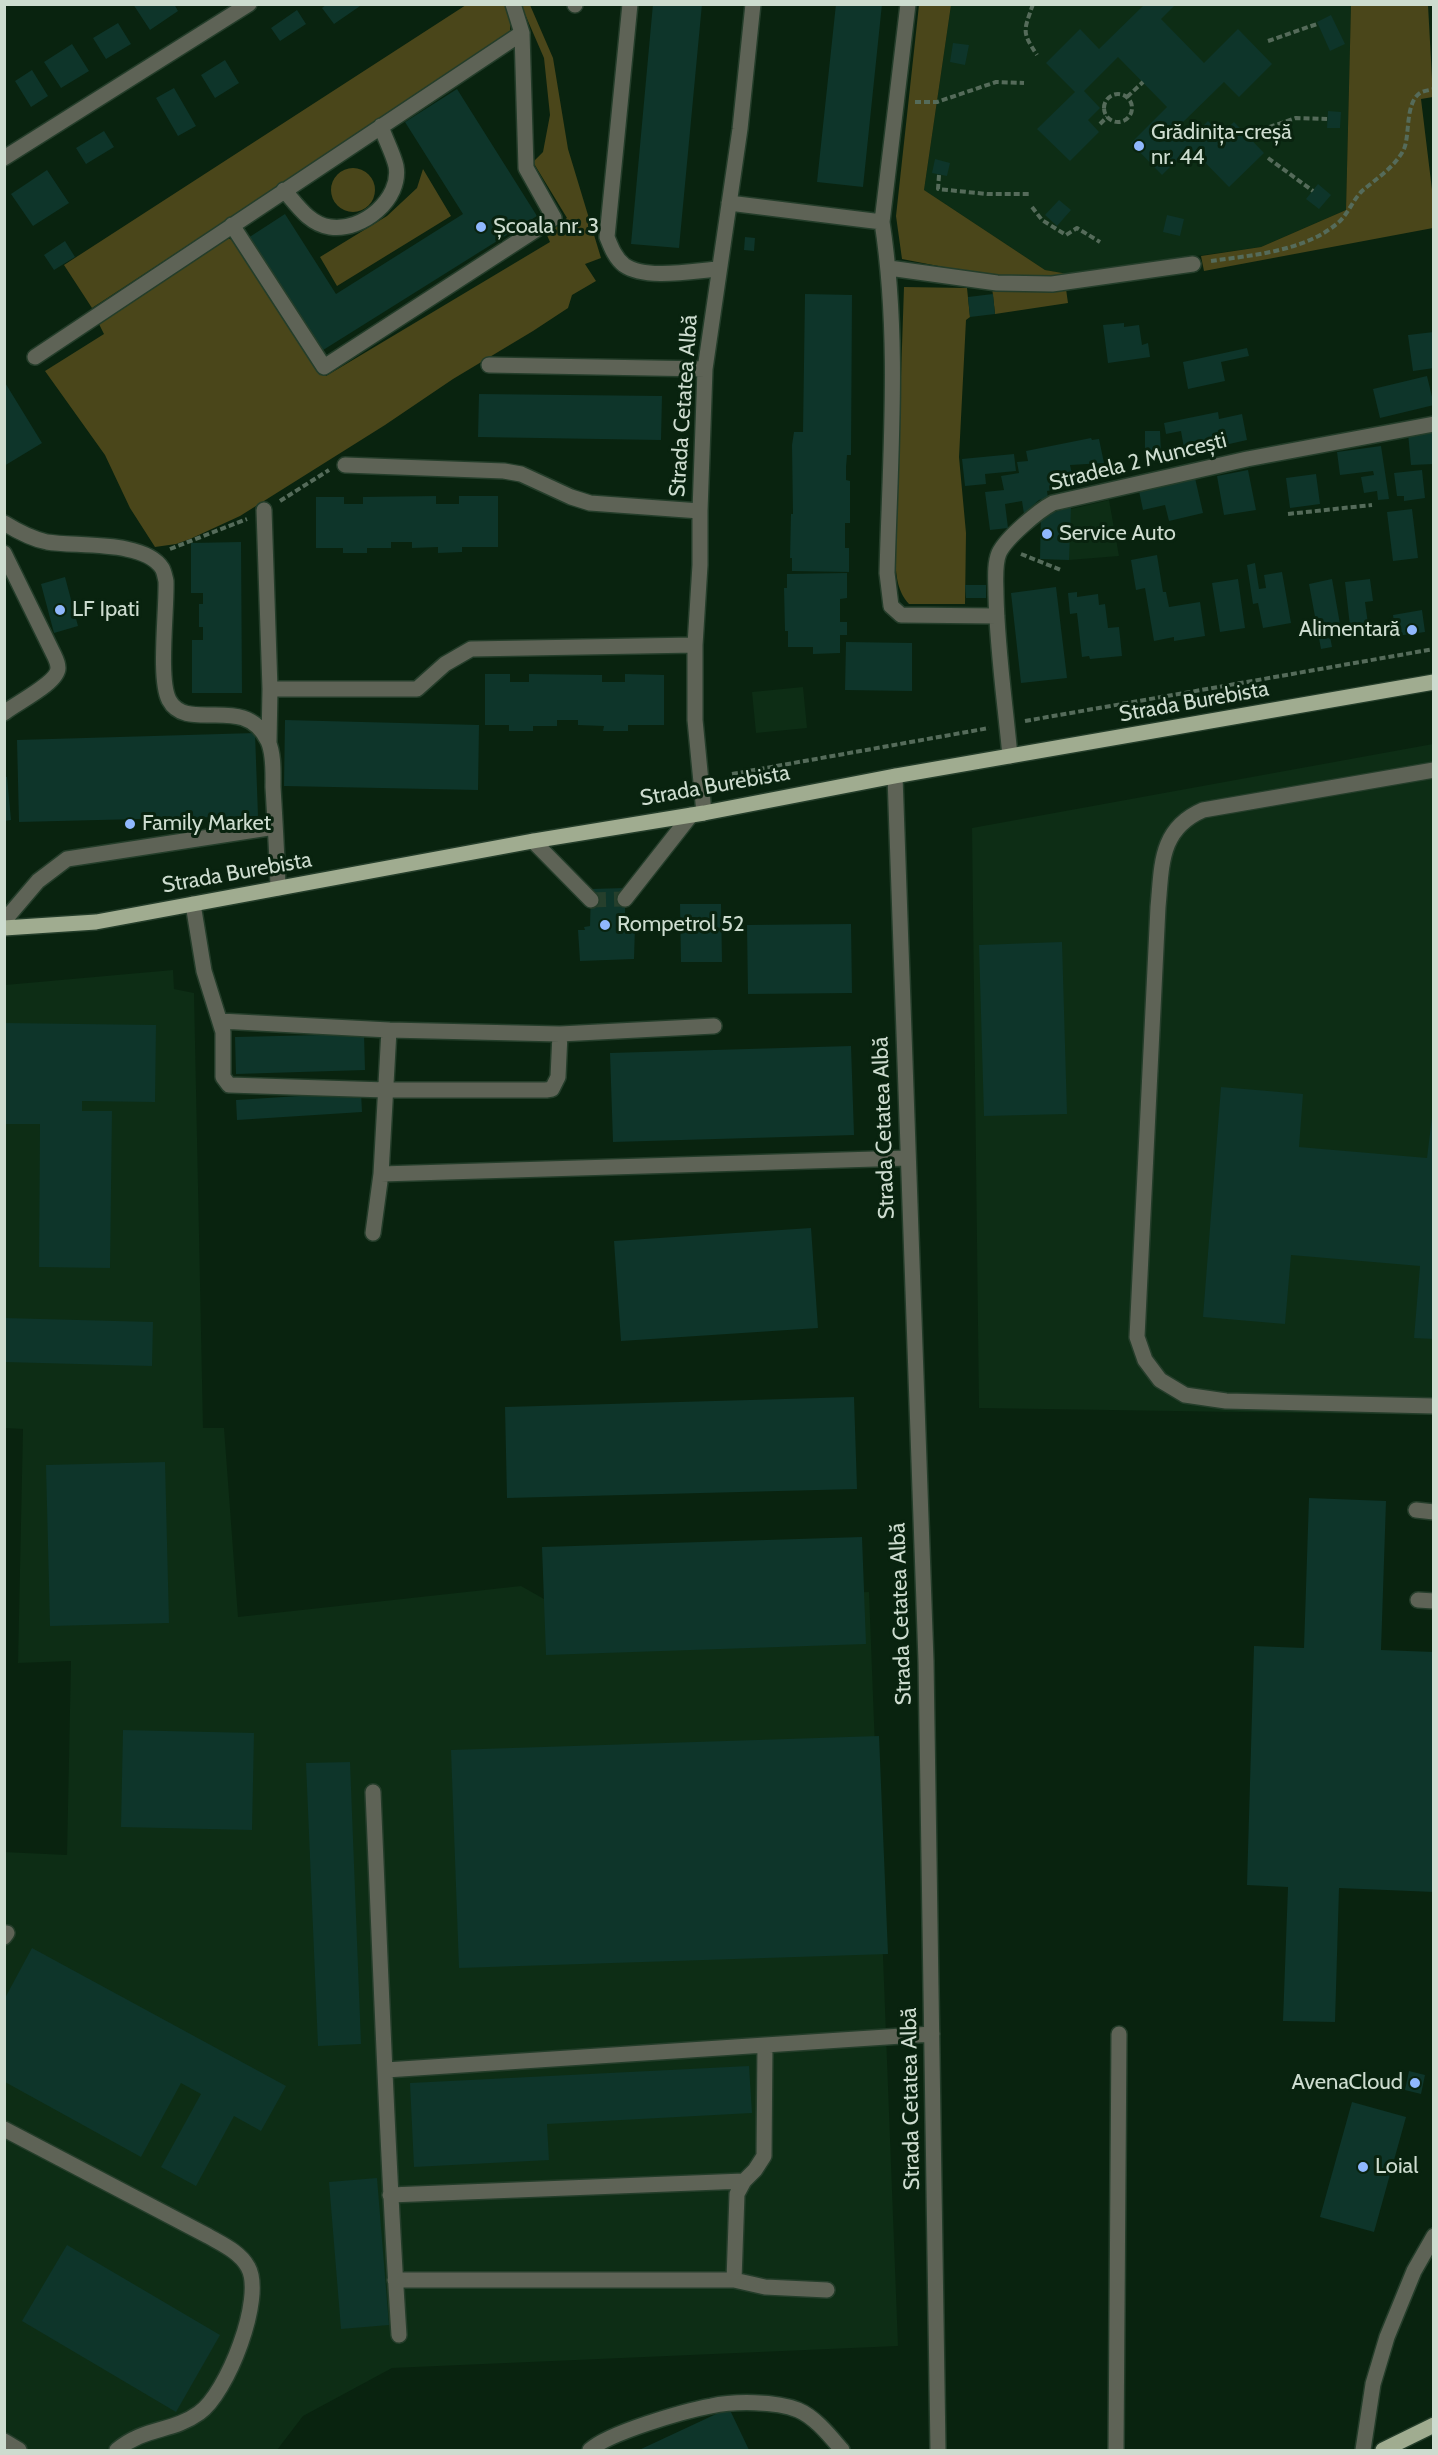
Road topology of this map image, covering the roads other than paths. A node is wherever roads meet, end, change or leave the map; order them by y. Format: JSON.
{"nodes":[{"id":1,"x":249,"y":4,"type":"edge"},
{"id":2,"x":513,"y":4,"type":"edge"},
{"id":3,"x":630,"y":4,"type":"edge"},
{"id":4,"x":753,"y":4,"type":"edge"},
{"id":5,"x":908,"y":4,"type":"edge"},
{"id":6,"x":232,"y":9,"type":"edge"},
{"id":7,"x":522,"y":33,"type":"junction"},
{"id":8,"x":381,"y":126,"type":"junction"},
{"id":9,"x":4,"y":158,"type":"edge"},
{"id":10,"x":284,"y":190,"type":"junction"},
{"id":11,"x":729,"y":203,"type":"junction"},
{"id":12,"x":882,"y":222,"type":"junction"},
{"id":13,"x":232,"y":225,"type":"junction"},
{"id":14,"x":1193,"y":264,"type":"road end"},
{"id":15,"x":889,"y":268,"type":"junction"},
{"id":16,"x":718,"y":269,"type":"junction"},
{"id":17,"x":35,"y":357,"type":"dead end"},
{"id":18,"x":489,"y":365,"type":"dead end"},
{"id":19,"x":705,"y":369,"type":"junction"},
{"id":20,"x":1434,"y":423,"type":"edge"},
{"id":21,"x":345,"y":465,"type":"dead end"},
{"id":22,"x":264,"y":510,"type":"dead end"},
{"id":23,"x":700,"y":511,"type":"junction"},
{"id":24,"x":4,"y":523,"type":"edge"},
{"id":25,"x":4,"y":554,"type":"edge"},
{"id":26,"x":997,"y":616,"type":"junction"},
{"id":27,"x":696,"y":645,"type":"junction"},
{"id":28,"x":1434,"y":682,"type":"edge"},
{"id":29,"x":270,"y":689,"type":"junction"},
{"id":30,"x":4,"y":713,"type":"edge"},
{"id":31,"x":269,"y":742,"type":"junction"},
{"id":32,"x":1010,"y":756,"type":"junction"},
{"id":33,"x":1434,"y":770,"type":"edge"},
{"id":34,"x":895,"y":776,"type":"junction"},
{"id":35,"x":697,"y":814,"type":"junction"},
{"id":36,"x":275,"y":827,"type":"junction"},
{"id":37,"x":533,"y":841,"type":"junction"},
{"id":38,"x":278,"y":888,"type":"junction"},
{"id":39,"x":625,"y":899,"type":"dead end"},
{"id":40,"x":591,"y":900,"type":"dead end"},
{"id":41,"x":193,"y":904,"type":"junction"},
{"id":42,"x":4,"y":921,"type":"edge"},
{"id":43,"x":4,"y":928,"type":"edge"},
{"id":44,"x":220,"y":1021,"type":"junction"},
{"id":45,"x":714,"y":1026,"type":"dead end"},
{"id":46,"x":389,"y":1030,"type":"junction"},
{"id":47,"x":560,"y":1034,"type":"junction"},
{"id":48,"x":386,"y":1090,"type":"junction"},
{"id":49,"x":908,"y":1158,"type":"junction"},
{"id":50,"x":381,"y":1174,"type":"junction"},
{"id":51,"x":373,"y":1233,"type":"dead end"},
{"id":52,"x":1434,"y":1406,"type":"edge"},
{"id":53,"x":1416,"y":1510,"type":"dead end"},
{"id":54,"x":1434,"y":1512,"type":"edge"},
{"id":55,"x":373,"y":1792,"type":"dead end"},
{"id":56,"x":932,"y":2034,"type":"junction"},
{"id":57,"x":1119,"y":2034,"type":"dead end"},
{"id":58,"x":765,"y":2044,"type":"junction"},
{"id":59,"x":386,"y":2070,"type":"junction"},
{"id":60,"x":4,"y":2129,"type":"edge"},
{"id":61,"x":744,"y":2181,"type":"junction"},
{"id":62,"x":390,"y":2195,"type":"junction"},
{"id":63,"x":1434,"y":2236,"type":"edge"},
{"id":64,"x":396,"y":2280,"type":"junction"},
{"id":65,"x":734,"y":2280,"type":"junction"},
{"id":66,"x":827,"y":2290,"type":"dead end"},
{"id":67,"x":399,"y":2335,"type":"dead end"},
{"id":68,"x":1434,"y":2426,"type":"edge"},
{"id":69,"x":4,"y":2441,"type":"edge"},
{"id":70,"x":19,"y":2451,"type":"edge"},
{"id":71,"x":117,"y":2451,"type":"edge"},
{"id":72,"x":590,"y":2451,"type":"edge"},
{"id":73,"x":842,"y":2451,"type":"edge"},
{"id":74,"x":938,"y":2451,"type":"edge"},
{"id":75,"x":1116,"y":2451,"type":"edge"},
{"id":76,"x":1363,"y":2451,"type":"edge"},
{"id":77,"x":1383,"y":2451,"type":"edge"}],
"edges":[{"from":1,"to":6,"type":"street"},
{"from":2,"to":7,"type":"street"},
{"from":3,"to":16,"type":"street"},
{"from":4,"to":11,"type":"street","name":"Strada Cetatea Albă"},
{"from":5,"to":12,"type":"street"},
{"from":6,"to":9,"type":"street"},
{"from":7,"to":8,"type":"street"},
{"from":7,"to":13,"type":"street"},
{"from":8,"to":10,"type":"street"},
{"from":8,"to":10,"type":"street"},
{"from":10,"to":13,"type":"street"},
{"from":11,"to":12,"type":"street"},
{"from":11,"to":16,"type":"street","name":"Strada Cetatea Albă"},
{"from":12,"to":15,"type":"street"},
{"from":13,"to":17,"type":"street"},
{"from":14,"to":15,"type":"street"},
{"from":15,"to":26,"type":"street"},
{"from":16,"to":19,"type":"street","name":"Strada Cetatea Albă"},
{"from":18,"to":19,"type":"street"},
{"from":19,"to":23,"type":"street","name":"Strada Cetatea Albă"},
{"from":20,"to":26,"type":"street","name":"Stradela 2 Muncești"},
{"from":21,"to":23,"type":"street"},
{"from":22,"to":29,"type":"street"},
{"from":23,"to":27,"type":"street","name":"Strada Cetatea Albă"},
{"from":24,"to":31,"type":"street"},
{"from":25,"to":30,"type":"street"},
{"from":26,"to":32,"type":"street","name":"Stradela 2 Muncești"},
{"from":27,"to":29,"type":"street"},
{"from":27,"to":35,"type":"street","name":"Strada Cetatea Albă"},
{"from":28,"to":32,"type":"main road","name":"Strada Burebista"},
{"from":29,"to":31,"type":"street"},
{"from":31,"to":36,"type":"street"},
{"from":32,"to":34,"type":"main road","name":"Strada Burebista"},
{"from":33,"to":52,"type":"street"},
{"from":34,"to":35,"type":"main road","name":"Strada Burebista"},
{"from":34,"to":49,"type":"street","name":"Strada Cetatea Albă"},
{"from":35,"to":37,"type":"main road","name":"Strada Burebista"},
{"from":35,"to":39,"type":"street"},
{"from":36,"to":38,"type":"street"},
{"from":36,"to":42,"type":"street"},
{"from":37,"to":38,"type":"main road","name":"Strada Burebista"},
{"from":37,"to":40,"type":"street"},
{"from":38,"to":41,"type":"main road","name":"Strada Burebista"},
{"from":41,"to":43,"type":"main road","name":"Strada Burebista"},
{"from":41,"to":44,"type":"street"},
{"from":44,"to":46,"type":"street"},
{"from":44,"to":48,"type":"street"},
{"from":45,"to":47,"type":"street"},
{"from":46,"to":47,"type":"street"},
{"from":46,"to":48,"type":"street"},
{"from":47,"to":48,"type":"street"},
{"from":48,"to":50,"type":"street"},
{"from":49,"to":50,"type":"street"},
{"from":49,"to":56,"type":"street","name":"Strada Cetatea Albă"},
{"from":50,"to":51,"type":"street"},
{"from":53,"to":54,"type":"street"},
{"from":55,"to":59,"type":"street"},
{"from":56,"to":58,"type":"street"},
{"from":56,"to":74,"type":"street","name":"Strada Cetatea Albă"},
{"from":57,"to":75,"type":"street"},
{"from":58,"to":59,"type":"street"},
{"from":58,"to":61,"type":"street"},
{"from":59,"to":62,"type":"street"},
{"from":60,"to":71,"type":"street"},
{"from":61,"to":62,"type":"street"},
{"from":61,"to":65,"type":"street"},
{"from":62,"to":64,"type":"street"},
{"from":63,"to":76,"type":"street"},
{"from":64,"to":65,"type":"street"},
{"from":64,"to":67,"type":"street"},
{"from":65,"to":66,"type":"street"},
{"from":68,"to":77,"type":"main road"},
{"from":69,"to":70,"type":"street"},
{"from":72,"to":73,"type":"street"}]}
